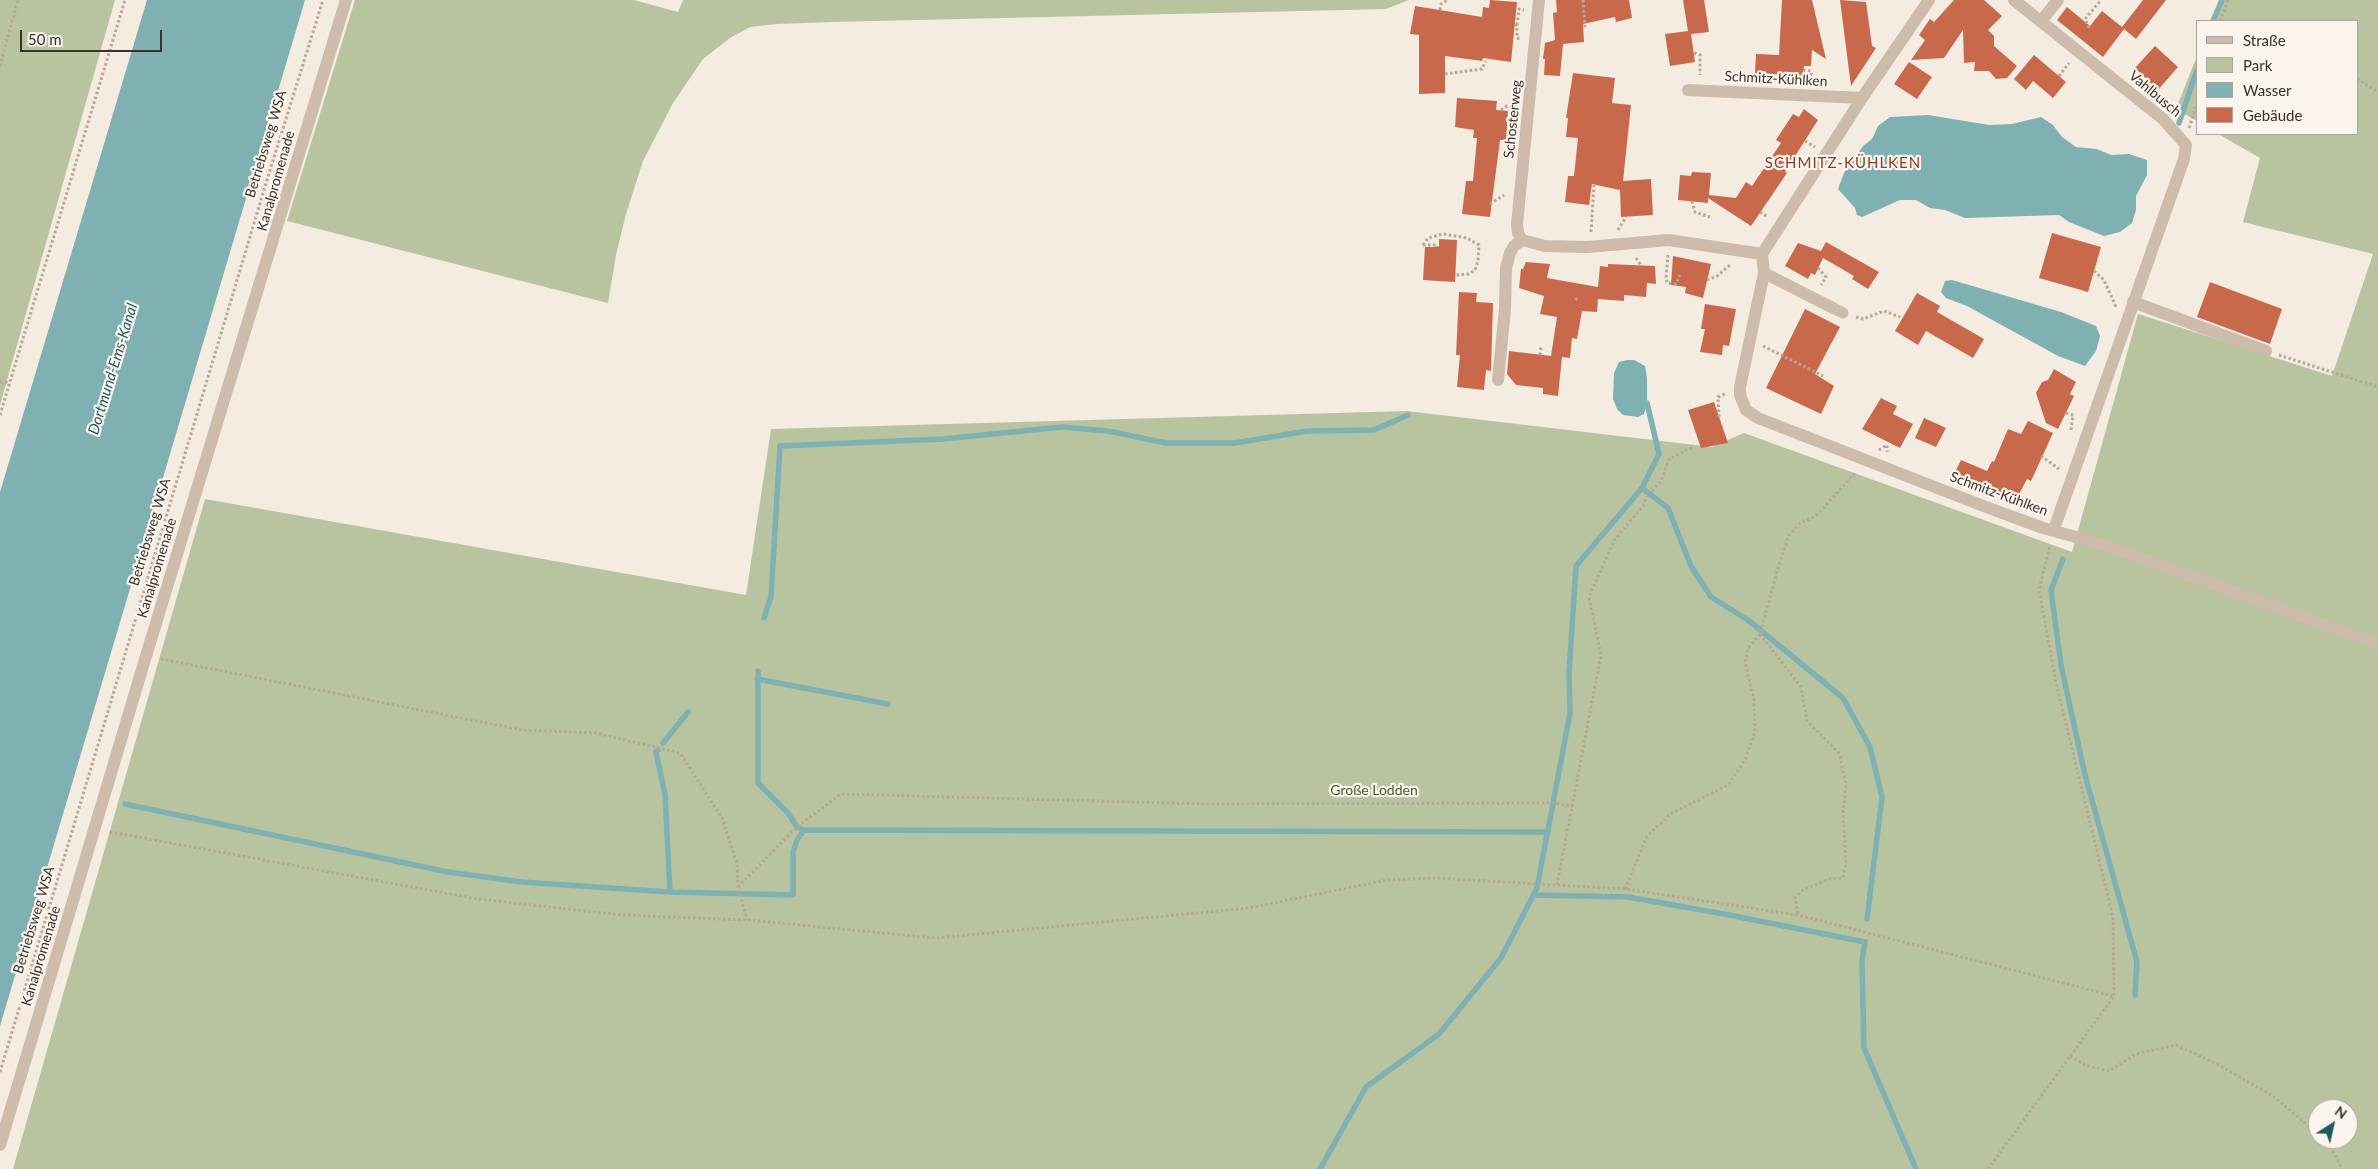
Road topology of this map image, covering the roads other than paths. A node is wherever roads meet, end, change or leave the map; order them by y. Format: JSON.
{"nodes":[{"id":1,"x":346,"y":0,"type":"edge"},
{"id":2,"x":1539,"y":0,"type":"edge"},
{"id":3,"x":1929,"y":0,"type":"edge"},
{"id":4,"x":2014,"y":0,"type":"edge"},
{"id":5,"x":2058,"y":0,"type":"edge"},
{"id":6,"x":2042,"y":20,"type":"junction"},
{"id":7,"x":1688,"y":90,"type":"dead end"},
{"id":8,"x":1862,"y":98,"type":"junction"},
{"id":9,"x":1522,"y":240,"type":"junction"},
{"id":10,"x":1762,"y":254,"type":"junction"},
{"id":11,"x":1764,"y":273,"type":"junction"},
{"id":12,"x":2133,"y":302,"type":"junction"},
{"id":13,"x":1838,"y":311,"type":"road end"},
{"id":14,"x":2266,"y":351,"type":"road end"},
{"id":15,"x":1498,"y":380,"type":"dead end"},
{"id":16,"x":2054,"y":529,"type":"junction"},
{"id":17,"x":2378,"y":644,"type":"edge"},
{"id":18,"x":0,"y":1145,"type":"edge"}],
"edges":[{"from":1,"to":18,"type":"street","name":"Kanalpromenade"},
{"from":2,"to":9,"type":"street","name":"Schosterweg"},
{"from":3,"to":8,"type":"street"},
{"from":4,"to":6,"type":"street","name":"Vahlbusch"},
{"from":5,"to":6,"type":"street"},
{"from":6,"to":12,"type":"street","name":"Vahlbusch"},
{"from":7,"to":8,"type":"street","name":"Schmitz-Kühlken"},
{"from":8,"to":10,"type":"street"},
{"from":9,"to":10,"type":"street"},
{"from":9,"to":15,"type":"street"},
{"from":10,"to":11,"type":"street","name":"Schmitz-Kühlken"},
{"from":11,"to":13,"type":"street"},
{"from":11,"to":16,"type":"street","name":"Schmitz-Kühlken"},
{"from":12,"to":14,"type":"street"},
{"from":12,"to":16,"type":"street","name":"Vahlbusch"},
{"from":16,"to":17,"type":"street","name":"Schmitz-Kühlken"}]}
